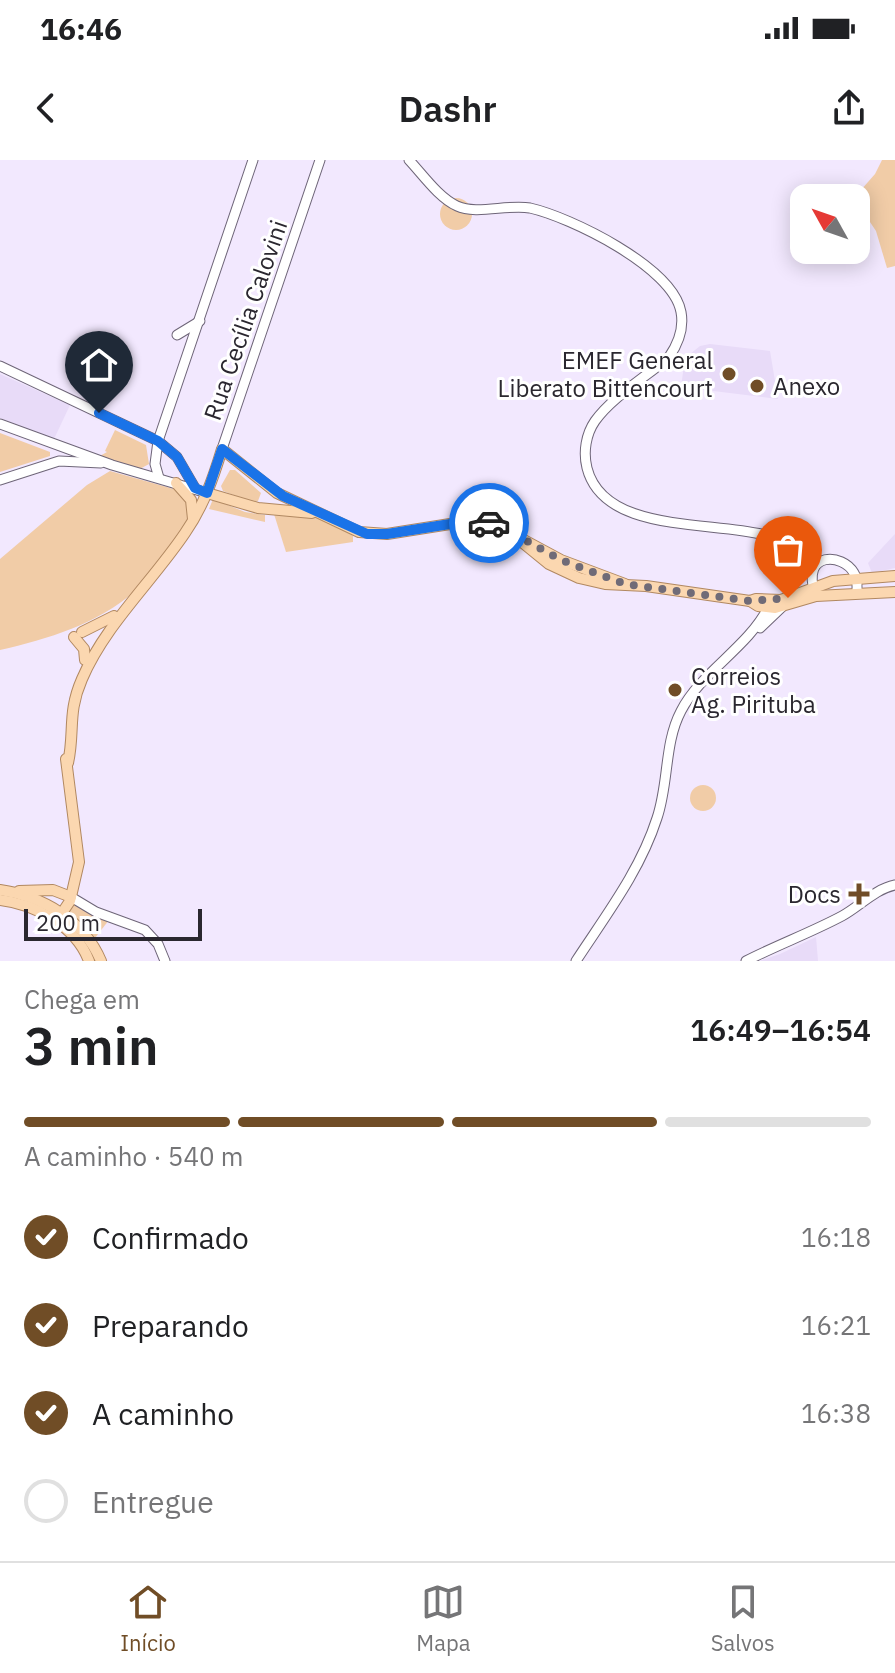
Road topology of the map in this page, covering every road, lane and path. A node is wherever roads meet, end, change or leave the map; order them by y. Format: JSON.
{"nodes":[{"id":1,"x":253,"y":160,"type":"edge"},
{"id":2,"x":320,"y":160,"type":"edge"},
{"id":3,"x":409,"y":160,"type":"edge"},
{"id":4,"x":200,"y":321,"type":"junction"},
{"id":5,"x":177,"y":335,"type":"dead end"},
{"id":6,"x":0,"y":366,"type":"edge"},
{"id":7,"x":0,"y":424,"type":"edge"},
{"id":8,"x":158,"y":441,"type":"junction"},
{"id":9,"x":59,"y":446,"type":"junction"},
{"id":10,"x":222,"y":449,"type":"junction"},
{"id":11,"x":56,"y":462,"type":"junction"},
{"id":12,"x":106,"y":463,"type":"junction"},
{"id":13,"x":155,"y":464,"type":"junction"},
{"id":14,"x":143,"y":474,"type":"junction"},
{"id":15,"x":159,"y":478,"type":"junction"},
{"id":16,"x":0,"y":480,"type":"edge"},
{"id":17,"x":176,"y":483,"type":"junction"},
{"id":18,"x":268,"y":486,"type":"junction"},
{"id":19,"x":195,"y":488,"type":"junction"},
{"id":20,"x":212,"y":491,"type":"junction"},
{"id":21,"x":258,"y":508,"type":"junction"},
{"id":22,"x":318,"y":513,"type":"junction"},
{"id":23,"x":193,"y":521,"type":"junction"},
{"id":24,"x":548,"y":558,"type":"junction"},
{"id":25,"x":818,"y":562,"type":"junction"},
{"id":26,"x":586,"y":567,"type":"junction"},
{"id":27,"x":895,"y":576,"type":"edge"},
{"id":28,"x":575,"y":577,"type":"junction"},
{"id":29,"x":856,"y":579,"type":"junction"},
{"id":30,"x":625,"y":584,"type":"junction"},
{"id":31,"x":142,"y":590,"type":"junction"},
{"id":32,"x":815,"y":591,"type":"junction"},
{"id":33,"x":895,"y":592,"type":"edge"},
{"id":34,"x":857,"y":593,"type":"junction"},
{"id":35,"x":775,"y":605,"type":"junction"},
{"id":36,"x":114,"y":616,"type":"junction"},
{"id":37,"x":85,"y":660,"type":"junction"},
{"id":38,"x":68,"y":763,"type":"junction"},
{"id":39,"x":895,"y":885,"type":"edge"},
{"id":40,"x":4,"y":891,"type":"edge"},
{"id":41,"x":66,"y":895,"type":"junction"},
{"id":42,"x":0,"y":900,"type":"edge"},
{"id":43,"x":57,"y":914,"type":"junction"},
{"id":44,"x":89,"y":961,"type":"edge"},
{"id":45,"x":101,"y":961,"type":"edge"},
{"id":46,"x":165,"y":961,"type":"edge"},
{"id":47,"x":576,"y":961,"type":"edge"},
{"id":48,"x":746,"y":961,"type":"edge"}],
"edges":[{"from":1,"to":4,"type":"street"},
{"from":2,"to":10,"type":"street","name":"Rua Cecília Calovini"},
{"from":3,"to":25,"type":"street"},
{"from":4,"to":5,"type":"street"},
{"from":4,"to":8,"type":"street"},
{"from":6,"to":8,"type":"street"},
{"from":7,"to":9,"type":"street"},
{"from":8,"to":13,"type":"street"},
{"from":8,"to":19,"type":"street"},
{"from":9,"to":11,"type":"street"},
{"from":9,"to":12,"type":"street"},
{"from":10,"to":18,"type":"main road"},
{"from":10,"to":20,"type":"main road","name":"Rua Cecília Calovini"},
{"from":11,"to":12,"type":"street"},
{"from":11,"to":16,"type":"street"},
{"from":12,"to":14,"type":"street"},
{"from":13,"to":14,"type":"street"},
{"from":13,"to":15,"type":"street"},
{"from":14,"to":15,"type":"street"},
{"from":15,"to":17,"type":"street"},
{"from":17,"to":19,"type":"street"},
{"from":17,"to":23,"type":"main road"},
{"from":18,"to":21,"type":"main road"},
{"from":18,"to":22,"type":"main road"},
{"from":19,"to":20,"type":"street"},
{"from":20,"to":21,"type":"main road"},
{"from":20,"to":23,"type":"main road","name":"Rua Cecília Calovini"},
{"from":21,"to":22,"type":"main road"},
{"from":22,"to":24,"type":"main road"},
{"from":23,"to":31,"type":"main road","name":"Rua Cecília Calovini"},
{"from":24,"to":26,"type":"main road"},
{"from":24,"to":28,"type":"main road"},
{"from":25,"to":29,"type":"street"},
{"from":25,"to":32,"type":"street"},
{"from":26,"to":28,"type":"main road"},
{"from":26,"to":30,"type":"main road"},
{"from":27,"to":29,"type":"main road"},
{"from":28,"to":30,"type":"main road"},
{"from":29,"to":32,"type":"main road"},
{"from":29,"to":34,"type":"street"},
{"from":30,"to":35,"type":"main road"},
{"from":31,"to":36,"type":"main road"},
{"from":31,"to":38,"type":"main road"},
{"from":32,"to":34,"type":"main road"},
{"from":32,"to":35,"type":"main road"},
{"from":33,"to":34,"type":"main road"},
{"from":35,"to":47,"type":"street"},
{"from":36,"to":37,"type":"main road"},
{"from":36,"to":37,"type":"main road"},
{"from":37,"to":38,"type":"main road"},
{"from":38,"to":41,"type":"main road"},
{"from":39,"to":48,"type":"street"},
{"from":40,"to":41,"type":"main road"},
{"from":40,"to":43,"type":"main road"},
{"from":41,"to":43,"type":"main road"},
{"from":41,"to":46,"type":"street"},
{"from":42,"to":43,"type":"main road"},
{"from":43,"to":44,"type":"main road"},
{"from":43,"to":45,"type":"main road"}]}
